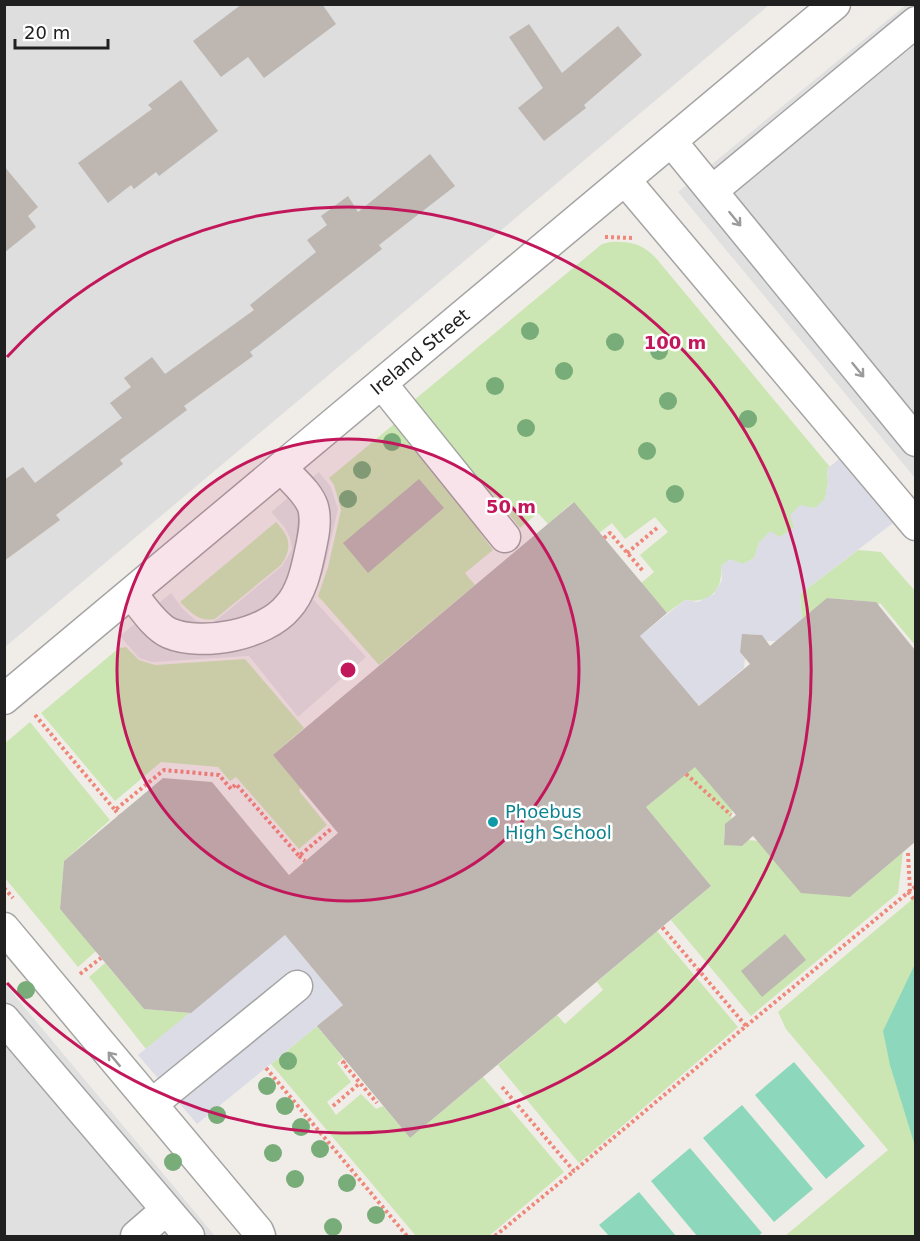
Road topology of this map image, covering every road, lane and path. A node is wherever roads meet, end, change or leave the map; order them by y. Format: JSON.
{"nodes":[{"id":1,"x":835,"y":4,"type":"edge"},
{"id":2,"x":915,"y":22,"type":"edge"},
{"id":3,"x":671,"y":141,"type":"junction"},
{"id":4,"x":625,"y":180,"type":"junction"},
{"id":5,"x":712,"y":191,"type":"junction"},
{"id":6,"x":382,"y":384,"type":"junction"},
{"id":7,"x":915,"y":441,"type":"edge"},
{"id":8,"x":282,"y":468,"type":"junction"},
{"id":9,"x":915,"y":525,"type":"edge"},
{"id":10,"x":657,"y":528,"type":"dead end"},
{"id":11,"x":505,"y":537,"type":"dead end"},
{"id":12,"x":604,"y":538,"type":"dead end"},
{"id":13,"x":627,"y":553,"type":"junction"},
{"id":14,"x":643,"y":571,"type":"dead end"},
{"id":15,"x":131,"y":593,"type":"junction"},
{"id":16,"x":4,"y":699,"type":"edge"},
{"id":17,"x":35,"y":715,"type":"dead end"},
{"id":18,"x":686,"y":774,"type":"dead end"},
{"id":19,"x":115,"y":810,"type":"junction"},
{"id":20,"x":119,"y":815,"type":"dead end"},
{"id":21,"x":731,"y":815,"type":"dead end"},
{"id":22,"x":331,"y":829,"type":"dead end"},
{"id":23,"x":908,"y":853,"type":"dead end"},
{"id":24,"x":299,"y":856,"type":"junction"},
{"id":25,"x":305,"y":861,"type":"dead end"},
{"id":26,"x":915,"y":886,"type":"edge"},
{"id":27,"x":909,"y":891,"type":"junction"},
{"id":28,"x":915,"y":902,"type":"edge"},
{"id":29,"x":662,"y":927,"type":"dead end"},
{"id":30,"x":4,"y":928,"type":"edge"},
{"id":31,"x":297,"y":986,"type":"dead end"},
{"id":32,"x":4,"y":1019,"type":"edge"},
{"id":33,"x":746,"y":1026,"type":"junction"},
{"id":34,"x":345,"y":1061,"type":"dead end"},
{"id":35,"x":266,"y":1068,"type":"dead end"},
{"id":36,"x":360,"y":1083,"type":"junction"},
{"id":37,"x":502,"y":1087,"type":"dead end"},
{"id":38,"x":377,"y":1103,"type":"dead end"},
{"id":39,"x":152,"y":1104,"type":"junction"},
{"id":40,"x":333,"y":1106,"type":"dead end"},
{"id":41,"x":574,"y":1171,"type":"junction"},
{"id":42,"x":166,"y":1210,"type":"junction"},
{"id":43,"x":136,"y":1236,"type":"edge"},
{"id":44,"x":189,"y":1236,"type":"edge"},
{"id":45,"x":260,"y":1236,"type":"edge"},
{"id":46,"x":407,"y":1236,"type":"edge"},
{"id":47,"x":495,"y":1236,"type":"edge"}],
"edges":[{"from":1,"to":3,"type":"street","name":"Ireland Street"},
{"from":2,"to":5,"type":"street"},
{"from":3,"to":4,"type":"street","name":"Ireland Street"},
{"from":3,"to":5,"type":"street"},
{"from":4,"to":6,"type":"street","name":"Ireland Street"},
{"from":4,"to":9,"type":"street"},
{"from":5,"to":7,"type":"street","one_way":true},
{"from":6,"to":8,"type":"street","name":"Ireland Street"},
{"from":6,"to":11,"type":"street"},
{"from":8,"to":15,"type":"street","name":"Ireland Street"},
{"from":8,"to":15,"type":"street"},
{"from":10,"to":13,"type":"path"},
{"from":12,"to":13,"type":"path"},
{"from":13,"to":14,"type":"path"},
{"from":15,"to":16,"type":"street","name":"Ireland Street"},
{"from":17,"to":19,"type":"path"},
{"from":18,"to":21,"type":"path"},
{"from":19,"to":20,"type":"path"},
{"from":19,"to":24,"type":"path"},
{"from":22,"to":24,"type":"path"},
{"from":23,"to":27,"type":"path"},
{"from":24,"to":25,"type":"path"},
{"from":26,"to":27,"type":"path"},
{"from":27,"to":28,"type":"path"},
{"from":27,"to":33,"type":"path"},
{"from":29,"to":33,"type":"path"},
{"from":39,"to":30,"type":"street","one_way":true},
{"from":31,"to":39,"type":"street"},
{"from":32,"to":42,"type":"street"},
{"from":33,"to":41,"type":"path"},
{"from":34,"to":36,"type":"path"},
{"from":35,"to":46,"type":"path"},
{"from":36,"to":38,"type":"path"},
{"from":36,"to":40,"type":"path"},
{"from":37,"to":41,"type":"path"},
{"from":39,"to":45,"type":"street"},
{"from":41,"to":47,"type":"path"},
{"from":42,"to":43,"type":"street"},
{"from":42,"to":44,"type":"street"}]}
